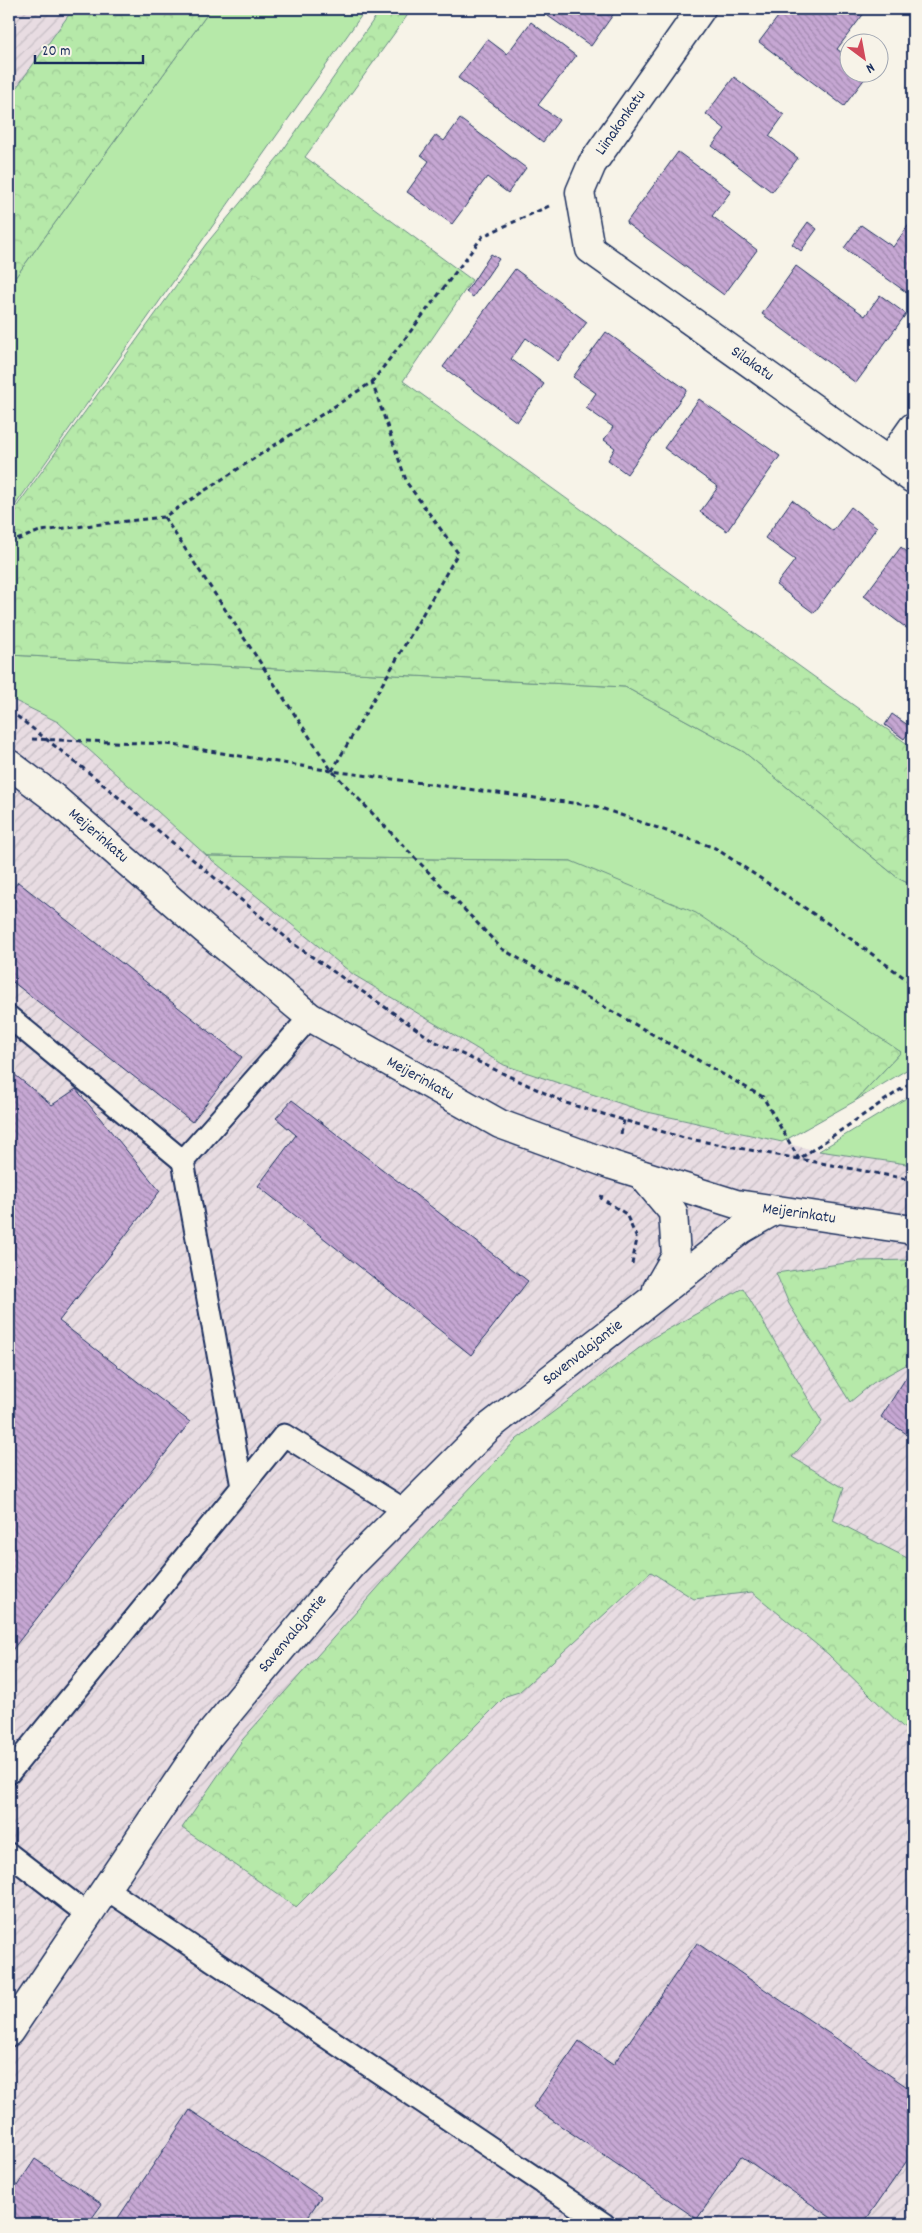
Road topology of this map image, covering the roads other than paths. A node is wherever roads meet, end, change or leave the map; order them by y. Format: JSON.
{"nodes":[{"id":1,"x":701,"y":9,"type":"edge"},
{"id":2,"x":590,"y":249,"type":"joint"},
{"id":3,"x":913,"y":427,"type":"edge"},
{"id":4,"x":889,"y":461,"type":"junction"},
{"id":5,"x":913,"y":479,"type":"edge"},
{"id":6,"x":9,"y":764,"type":"edge"},
{"id":7,"x":9,"y":1017,"type":"edge"},
{"id":8,"x":310,"y":1017,"type":"junction"},
{"id":9,"x":183,"y":1161,"type":"junction"},
{"id":10,"x":642,"y":1175,"type":"junction"},
{"id":11,"x":775,"y":1210,"type":"junction"},
{"id":12,"x":913,"y":1230,"type":"edge"},
{"id":13,"x":650,"y":1301,"type":"junction"},
{"id":14,"x":242,"y":1487,"type":"junction"},
{"id":15,"x":406,"y":1511,"type":"junction"},
{"id":16,"x":9,"y":1773,"type":"edge"},
{"id":17,"x":9,"y":1854,"type":"edge"},
{"id":18,"x":105,"y":1888,"type":"junction"},
{"id":19,"x":88,"y":1914,"type":"junction"},
{"id":20,"x":9,"y":2032,"type":"edge"},
{"id":21,"x":604,"y":2224,"type":"edge"}],
"edges":[{"from":1,"to":2,"type":"street","name":"Liinakonkatu"},
{"from":2,"to":4,"type":"street","name":"Silakatu"},
{"from":3,"to":4,"type":"street"},
{"from":4,"to":5,"type":"street","name":"Silakatu"},
{"from":6,"to":8,"type":"street","name":"Meijerinkatu"},
{"from":7,"to":9,"type":"lane"},
{"from":8,"to":9,"type":"lane"},
{"from":8,"to":10,"type":"street","name":"Meijerinkatu"},
{"from":9,"to":14,"type":"lane"},
{"from":10,"to":11,"type":"street","name":"Meijerinkatu"},
{"from":10,"to":13,"type":"street","name":"Savenvalajantie"},
{"from":11,"to":12,"type":"street","name":"Meijerinkatu"},
{"from":11,"to":13,"type":"street","name":"Savenvalajantie"},
{"from":13,"to":15,"type":"street","name":"Savenvalajantie"},
{"from":14,"to":15,"type":"lane"},
{"from":14,"to":16,"type":"lane"},
{"from":15,"to":18,"type":"street","name":"Savenvalajantie"},
{"from":17,"to":19,"type":"lane"},
{"from":18,"to":19,"type":"street","name":"Savenvalajantie"},
{"from":18,"to":21,"type":"lane"},
{"from":19,"to":20,"type":"street","name":"Savenvalajantie"}]}
